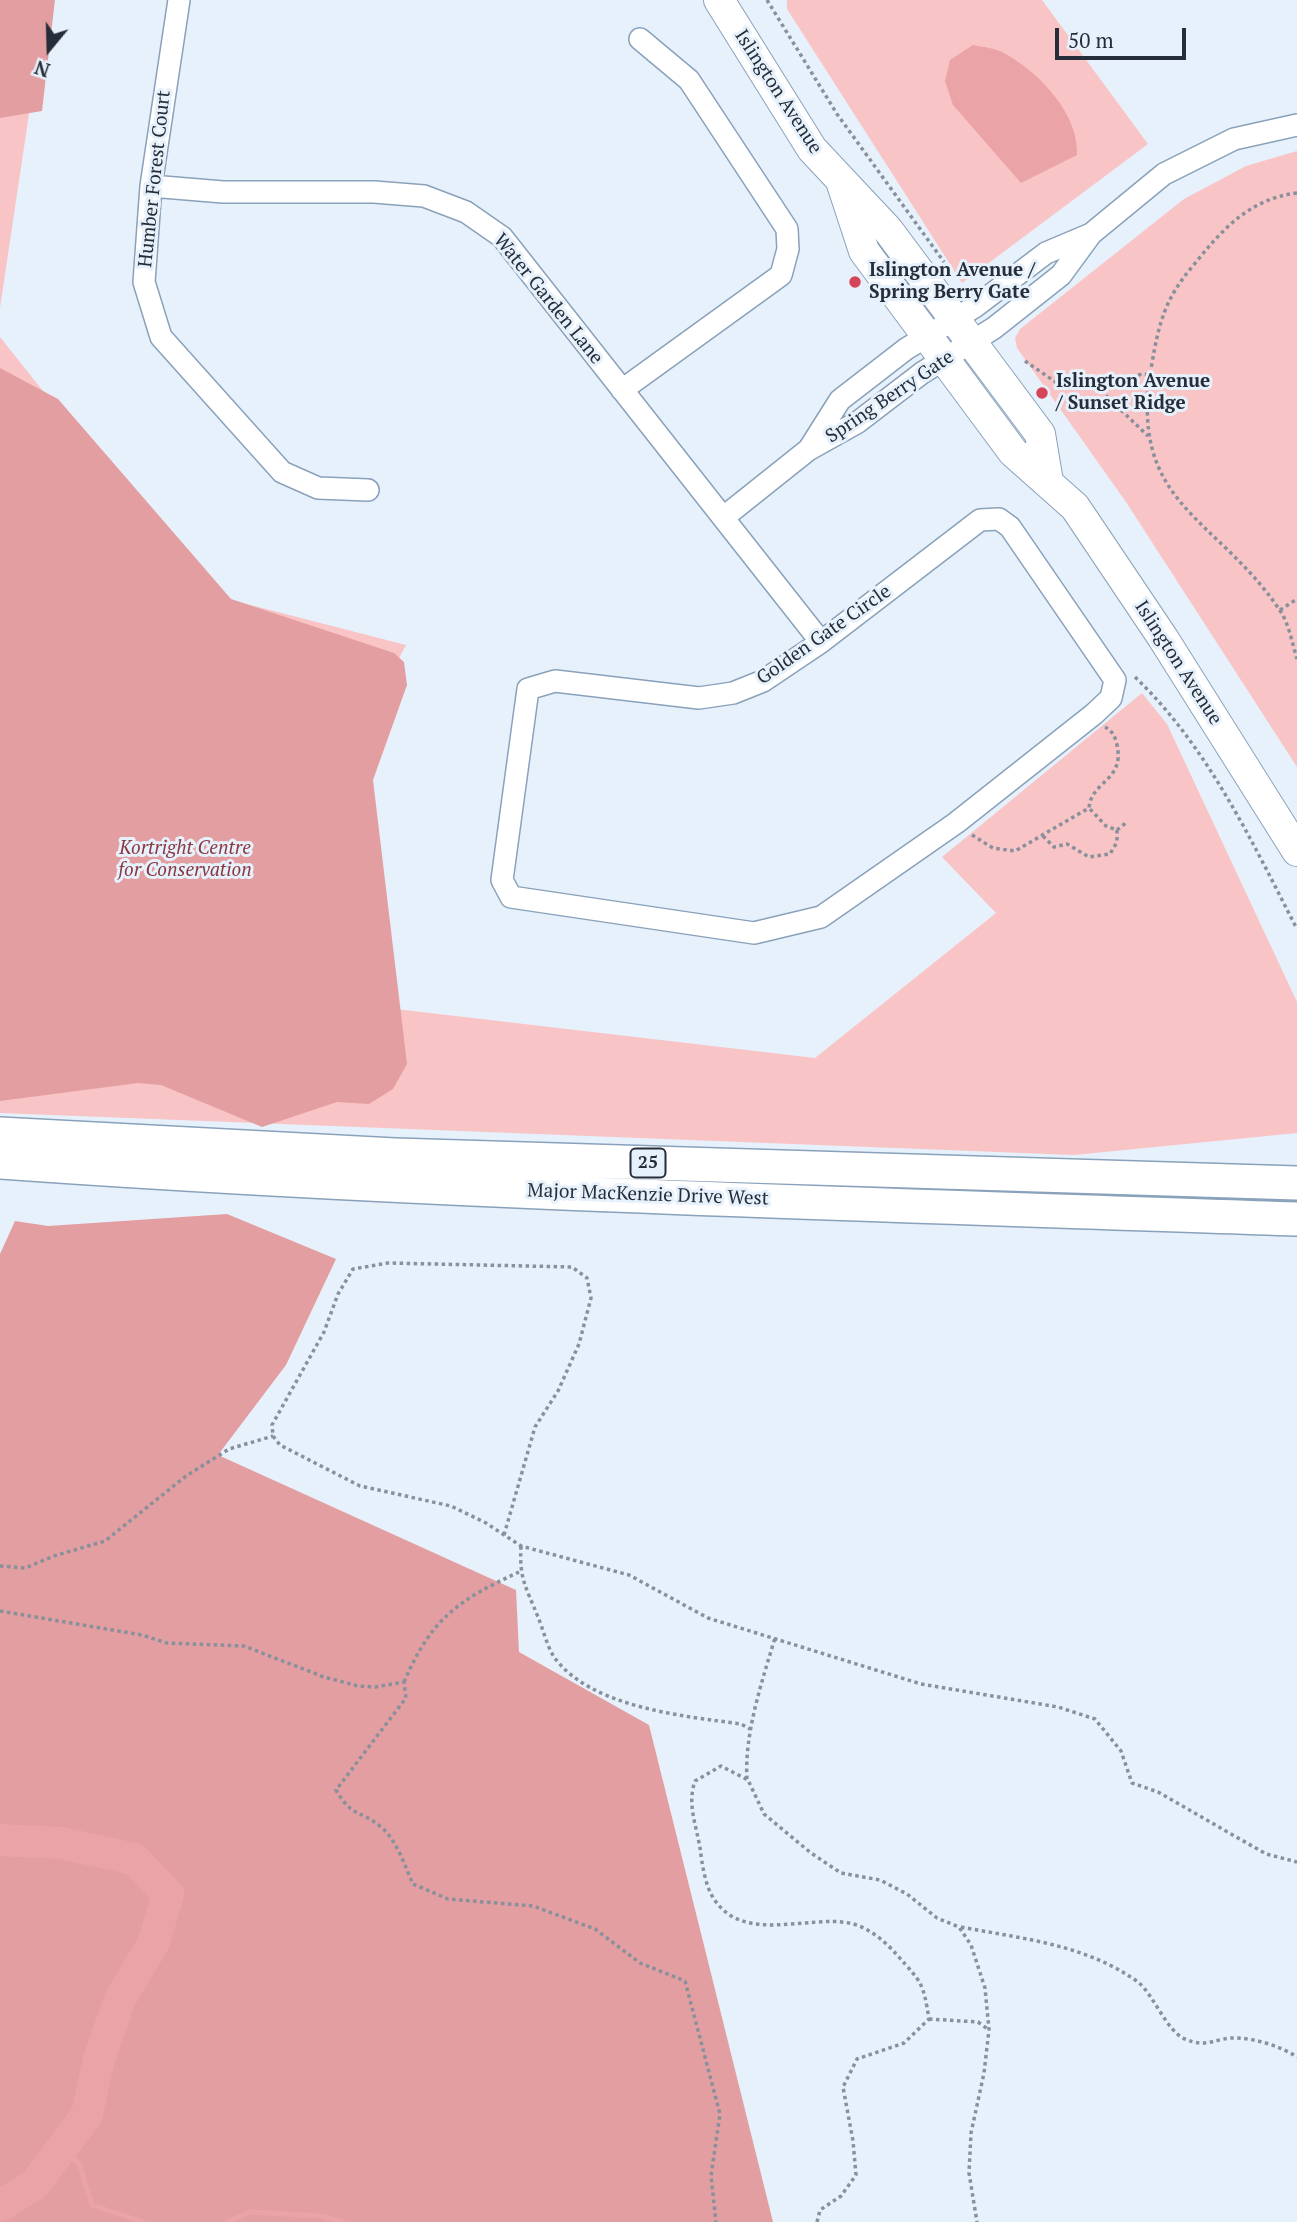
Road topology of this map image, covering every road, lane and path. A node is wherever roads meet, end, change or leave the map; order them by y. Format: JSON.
{"nodes":[{"id":1,"x":178,"y":0,"type":"edge"},
{"id":2,"x":719,"y":0,"type":"edge"},
{"id":3,"x":767,"y":0,"type":"edge"},
{"id":4,"x":640,"y":39,"type":"dead end"},
{"id":5,"x":1297,"y":125,"type":"edge"},
{"id":6,"x":841,"y":181,"type":"junction"},
{"id":7,"x":150,"y":186,"type":"junction"},
{"id":8,"x":1297,"y":193,"type":"edge"},
{"id":9,"x":945,"y":264,"type":"dead end"},
{"id":10,"x":962,"y":331,"type":"junction"},
{"id":11,"x":936,"y":347,"type":"junction"},
{"id":12,"x":1025,"y":361,"type":"dead end"},
{"id":13,"x":1150,"y":375,"type":"junction"},
{"id":14,"x":1098,"y":388,"type":"junction"},
{"id":15,"x":622,"y":390,"type":"junction"},
{"id":16,"x":1148,"y":436,"type":"junction"},
{"id":17,"x":808,"y":450,"type":"junction"},
{"id":18,"x":1048,"y":482,"type":"junction"},
{"id":19,"x":368,"y":490,"type":"dead end"},
{"id":20,"x":724,"y":517,"type":"junction"},
{"id":21,"x":1297,"y":599,"type":"edge"},
{"id":22,"x":1280,"y":610,"type":"junction"},
{"id":23,"x":821,"y":642,"type":"junction"},
{"id":24,"x":1297,"y":659,"type":"edge"},
{"id":25,"x":1135,"y":677,"type":"dead end"},
{"id":26,"x":1104,"y":726,"type":"dead end"},
{"id":27,"x":1089,"y":808,"type":"junction"},
{"id":28,"x":1127,"y":822,"type":"dead end"},
{"id":29,"x":956,"y":823,"type":"junction"},
{"id":30,"x":1117,"y":830,"type":"junction"},
{"id":31,"x":1043,"y":836,"type":"junction"},
{"id":32,"x":1297,"y":851,"type":"edge"},
{"id":33,"x":1297,"y":929,"type":"edge"},
{"id":34,"x":0,"y":1134,"type":"edge"},
{"id":35,"x":0,"y":1162,"type":"edge"},
{"id":36,"x":1297,"y":1183,"type":"edge"},
{"id":37,"x":1297,"y":1219,"type":"edge"},
{"id":38,"x":274,"y":1436,"type":"junction"},
{"id":39,"x":504,"y":1535,"type":"junction"},
{"id":40,"x":521,"y":1546,"type":"junction"},
{"id":41,"x":0,"y":1566,"type":"edge"},
{"id":42,"x":519,"y":1572,"type":"junction"},
{"id":43,"x":0,"y":1611,"type":"edge"},
{"id":44,"x":775,"y":1638,"type":"junction"},
{"id":45,"x":404,"y":1682,"type":"junction"},
{"id":46,"x":751,"y":1729,"type":"junction"},
{"id":47,"x":748,"y":1780,"type":"junction"},
{"id":48,"x":1297,"y":1862,"type":"edge"},
{"id":49,"x":959,"y":1927,"type":"junction"},
{"id":50,"x":929,"y":2019,"type":"junction"},
{"id":51,"x":989,"y":2030,"type":"junction"},
{"id":52,"x":1297,"y":2057,"type":"edge"},
{"id":53,"x":716,"y":2222,"type":"edge"},
{"id":54,"x":817,"y":2222,"type":"edge"},
{"id":55,"x":976,"y":2222,"type":"edge"}],
"edges":[{"from":1,"to":7,"type":"street","name":"Humber Forest Court"},
{"from":2,"to":6,"type":"main road","name":"Islington Avenue"},
{"from":3,"to":9,"type":"path"},
{"from":4,"to":15,"type":"street"},
{"from":5,"to":10,"type":"street"},
{"from":6,"to":10,"type":"main road","name":"Islington Avenue"},
{"from":6,"to":11,"type":"main road","name":"Islington Avenue"},
{"from":7,"to":15,"type":"street","name":"Water Garden Lane"},
{"from":7,"to":19,"type":"street","name":"Humber Forest Court"},
{"from":8,"to":13,"type":"path"},
{"from":10,"to":11,"type":"street","name":"Spring Berry Gate"},
{"from":10,"to":11,"type":"street","name":"Spring Berry Gate"},
{"from":10,"to":18,"type":"main road","name":"Islington Avenue"},
{"from":11,"to":17,"type":"street","name":"Spring Berry Gate"},
{"from":11,"to":17,"type":"street","name":"Spring Berry Gate"},
{"from":11,"to":18,"type":"main road","name":"Islington Avenue"},
{"from":12,"to":14,"type":"path"},
{"from":13,"to":14,"type":"path"},
{"from":13,"to":16,"type":"path"},
{"from":14,"to":16,"type":"path"},
{"from":15,"to":20,"type":"street","name":"Water Garden Lane"},
{"from":16,"to":22,"type":"path"},
{"from":17,"to":20,"type":"street","name":"Spring Berry Gate"},
{"from":18,"to":32,"type":"main road","name":"Islington Avenue"},
{"from":20,"to":23,"type":"street","name":"Water Garden Lane"},
{"from":21,"to":22,"type":"path"},
{"from":22,"to":24,"type":"path"},
{"from":23,"to":29,"type":"street","name":"Golden Gate Circle"},
{"from":23,"to":29,"type":"street","name":"Golden Gate Circle"},
{"from":25,"to":33,"type":"path"},
{"from":26,"to":27,"type":"path"},
{"from":27,"to":30,"type":"path"},
{"from":27,"to":31,"type":"path"},
{"from":28,"to":30,"type":"path"},
{"from":29,"to":31,"type":"path"},
{"from":30,"to":31,"type":"path"},
{"from":34,"to":36,"type":"main road","name":"Major MacKenzie Drive West","number":"25"},
{"from":35,"to":37,"type":"main road","name":"Major MacKenzie Drive West","number":"25"},
{"from":38,"to":39,"type":"path"},
{"from":38,"to":39,"type":"path"},
{"from":38,"to":41,"type":"path"},
{"from":39,"to":40,"type":"path"},
{"from":40,"to":42,"type":"path"},
{"from":40,"to":44,"type":"path"},
{"from":42,"to":45,"type":"path"},
{"from":42,"to":46,"type":"path"},
{"from":43,"to":45,"type":"path"},
{"from":44,"to":46,"type":"path"},
{"from":44,"to":48,"type":"path"},
{"from":45,"to":53,"type":"path"},
{"from":46,"to":47,"type":"path"},
{"from":47,"to":49,"type":"path"},
{"from":47,"to":50,"type":"path"},
{"from":49,"to":51,"type":"path"},
{"from":49,"to":52,"type":"path"},
{"from":50,"to":51,"type":"path"},
{"from":50,"to":54,"type":"path"},
{"from":51,"to":55,"type":"path"}]}
